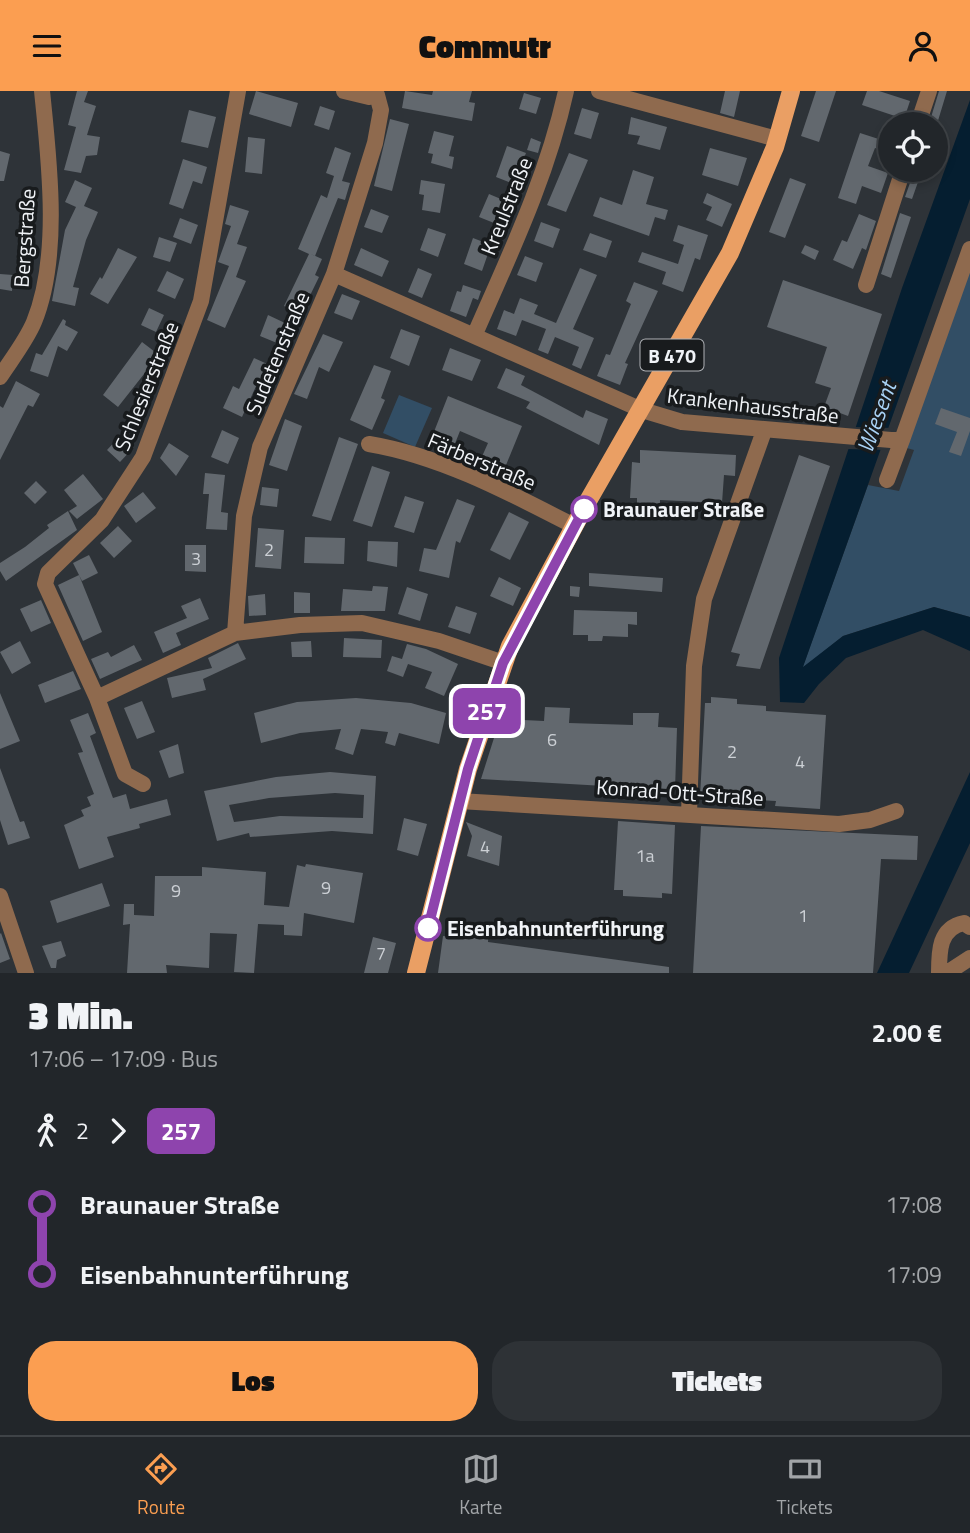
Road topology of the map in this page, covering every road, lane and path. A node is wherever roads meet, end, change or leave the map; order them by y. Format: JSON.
{"nodes":[{"id":1,"x":42,"y":91,"type":"edge"},
{"id":2,"x":238,"y":91,"type":"edge"},
{"id":3,"x":344,"y":91,"type":"edge"},
{"id":4,"x":566,"y":91,"type":"edge"},
{"id":5,"x":598,"y":91,"type":"edge"},
{"id":6,"x":791,"y":91,"type":"edge"},
{"id":7,"x":929,"y":91,"type":"edge"},
{"id":8,"x":378,"y":93,"type":"edge"},
{"id":9,"x":922,"y":112,"type":"edge"},
{"id":10,"x":777,"y":139,"type":"junction"},
{"id":11,"x":899,"y":182,"type":"edge"},
{"id":12,"x":970,"y":249,"type":"edge"},
{"id":13,"x":334,"y":274,"type":"junction"},
{"id":14,"x":866,"y":285,"type":"dead end"},
{"id":15,"x":475,"y":334,"type":"junction"},
{"id":16,"x":0,"y":377,"type":"edge"},
{"id":17,"x":642,"y":410,"type":"junction"},
{"id":18,"x":764,"y":431,"type":"junction"},
{"id":19,"x":896,"y":440,"type":"junction"},
{"id":20,"x":369,"y":444,"type":"dead end"},
{"id":21,"x":887,"y":480,"type":"dead end"},
{"id":22,"x":574,"y":526,"type":"junction"},
{"id":23,"x":235,"y":633,"type":"junction"},
{"id":24,"x":503,"y":663,"type":"junction"},
{"id":25,"x":97,"y":698,"type":"junction"},
{"id":26,"x":143,"y":784,"type":"dead end"},
{"id":27,"x":459,"y":801,"type":"junction"},
{"id":28,"x":895,"y":811,"type":"dead end"},
{"id":29,"x":689,"y":814,"type":"junction"},
{"id":30,"x":0,"y":896,"type":"edge"},
{"id":31,"x":970,"y":927,"type":"edge"},
{"id":32,"x":970,"y":958,"type":"edge"},
{"id":33,"x":26,"y":973,"type":"edge"},
{"id":34,"x":416,"y":973,"type":"edge"},
{"id":35,"x":939,"y":973,"type":"edge"},
{"id":36,"x":947,"y":973,"type":"edge"}],
"edges":[{"from":1,"to":16,"type":"street","name":"Bergstraße"},
{"from":2,"to":25,"type":"street","name":"Schlesierstraße"},
{"from":3,"to":8,"type":"street"},
{"from":4,"to":15,"type":"street","name":"Kreulstraße"},
{"from":5,"to":10,"type":"street"},
{"from":6,"to":10,"type":"main road","number":"B 470"},
{"from":7,"to":9,"type":"street"},
{"from":8,"to":13,"type":"street","name":"Sudetenstraße"},
{"from":10,"to":17,"type":"main road","number":"B 470"},
{"from":11,"to":14,"type":"street"},
{"from":12,"to":19,"type":"street"},
{"from":13,"to":15,"type":"street"},
{"from":13,"to":23,"type":"street","name":"Sudetenstraße"},
{"from":15,"to":17,"type":"street"},
{"from":17,"to":18,"type":"street","name":"Krankenhausstraße"},
{"from":17,"to":22,"type":"main road","number":"B 470"},
{"from":18,"to":19,"type":"street","name":"Krankenhausstraße"},
{"from":18,"to":29,"type":"street"},
{"from":19,"to":21,"type":"street"},
{"from":20,"to":22,"type":"street","name":"Färberstraße"},
{"from":22,"to":24,"type":"main road","number":"B 470"},
{"from":23,"to":24,"type":"street"},
{"from":23,"to":25,"type":"street"},
{"from":24,"to":27,"type":"main road","number":"B 470"},
{"from":25,"to":26,"type":"street","name":"Schlesierstraße"},
{"from":27,"to":29,"type":"street","name":"Konrad-Ott-Straße"},
{"from":27,"to":34,"type":"main road","number":"B 470"},
{"from":28,"to":29,"type":"street","name":"Konrad-Ott-Straße"},
{"from":30,"to":33,"type":"street"},
{"from":31,"to":35,"type":"street"},
{"from":32,"to":36,"type":"street"}]}
